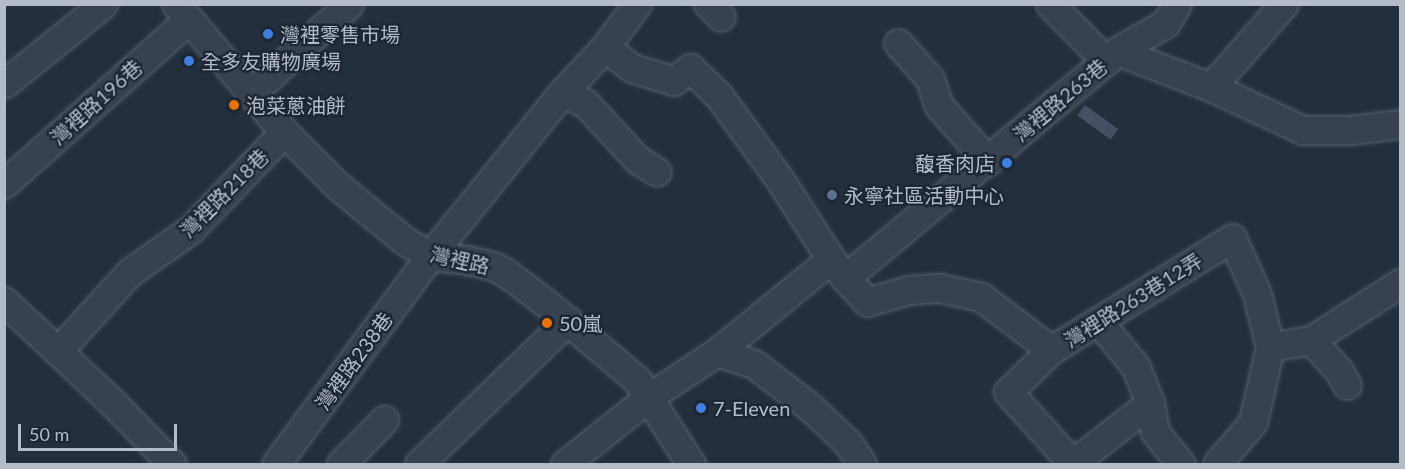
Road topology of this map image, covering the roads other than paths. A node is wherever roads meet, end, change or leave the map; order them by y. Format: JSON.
{"nodes":[{"id":1,"x":103,"y":4,"type":"edge"},
{"id":2,"x":349,"y":4,"type":"edge"},
{"id":3,"x":637,"y":4,"type":"edge"},
{"id":4,"x":1050,"y":4,"type":"edge"},
{"id":5,"x":1177,"y":4,"type":"edge"},
{"id":6,"x":1284,"y":4,"type":"edge"},
{"id":7,"x":182,"y":12,"type":"edge"},
{"id":8,"x":898,"y":43,"type":"dead end"},
{"id":9,"x":605,"y":47,"type":"junction"},
{"id":10,"x":1112,"y":56,"type":"junction"},
{"id":11,"x":4,"y":84,"type":"edge"},
{"id":12,"x":1211,"y":87,"type":"junction"},
{"id":13,"x":251,"y":93,"type":"junction"},
{"id":14,"x":562,"y":93,"type":"junction"},
{"id":15,"x":1401,"y":124,"type":"edge"},
{"id":16,"x":284,"y":132,"type":"junction"},
{"id":17,"x":988,"y":160,"type":"junction"},
{"id":18,"x":657,"y":172,"type":"dead end"},
{"id":19,"x":4,"y":184,"type":"edge"},
{"id":20,"x":430,"y":256,"type":"junction"},
{"id":21,"x":838,"y":269,"type":"junction"},
{"id":22,"x":1401,"y":283,"type":"edge"},
{"id":23,"x":4,"y":301,"type":"edge"},
{"id":24,"x":568,"y":320,"type":"junction"},
{"id":25,"x":1099,"y":322,"type":"junction"},
{"id":26,"x":1311,"y":340,"type":"junction"},
{"id":27,"x":1270,"y":347,"type":"junction"},
{"id":28,"x":1051,"y":350,"type":"junction"},
{"id":29,"x":58,"y":351,"type":"junction"},
{"id":30,"x":717,"y":352,"type":"junction"},
{"id":31,"x":1347,"y":385,"type":"dead end"},
{"id":32,"x":649,"y":397,"type":"junction"},
{"id":33,"x":1150,"y":403,"type":"junction"},
{"id":34,"x":384,"y":420,"type":"dead end"},
{"id":35,"x":1073,"y":464,"type":"edge"},
{"id":36,"x":172,"y":465,"type":"edge"},
{"id":37,"x":276,"y":465,"type":"edge"},
{"id":38,"x":341,"y":465,"type":"edge"},
{"id":39,"x":419,"y":465,"type":"edge"},
{"id":40,"x":565,"y":465,"type":"edge"},
{"id":41,"x":691,"y":465,"type":"edge"},
{"id":42,"x":862,"y":465,"type":"edge"},
{"id":43,"x":1181,"y":465,"type":"edge"},
{"id":44,"x":1216,"y":465,"type":"edge"}],
"edges":[{"from":1,"to":11,"type":"street"},
{"from":2,"to":13,"type":"street"},
{"from":3,"to":9,"type":"street","name":"灣裡路238巷"},
{"from":4,"to":10,"type":"street"},
{"from":5,"to":10,"type":"street"},
{"from":6,"to":12,"type":"street"},
{"from":7,"to":13,"type":"street","name":"灣裡路"},
{"from":7,"to":19,"type":"street","name":"灣裡路196巷"},
{"from":8,"to":17,"type":"street"},
{"from":9,"to":14,"type":"street","name":"灣裡路238巷"},
{"from":9,"to":21,"type":"street"},
{"from":10,"to":12,"type":"street","name":"灣裡路263巷"},
{"from":10,"to":17,"type":"street","name":"灣裡路263巷"},
{"from":12,"to":15,"type":"street","name":"灣裡路263巷"},
{"from":13,"to":16,"type":"street","name":"灣裡路"},
{"from":14,"to":18,"type":"street"},
{"from":14,"to":20,"type":"street","name":"灣裡路238巷"},
{"from":16,"to":20,"type":"street","name":"灣裡路"},
{"from":16,"to":29,"type":"street","name":"灣裡路218巷"},
{"from":17,"to":21,"type":"street","name":"灣裡路263巷"},
{"from":20,"to":24,"type":"street","name":"灣裡路"},
{"from":20,"to":37,"type":"street","name":"灣裡路238巷"},
{"from":21,"to":28,"type":"street","name":"灣裡路263巷12弄"},
{"from":21,"to":30,"type":"street","name":"灣裡路263巷"},
{"from":22,"to":26,"type":"street"},
{"from":23,"to":29,"type":"street"},
{"from":24,"to":32,"type":"street","name":"灣裡路"},
{"from":24,"to":39,"type":"street"},
{"from":25,"to":27,"type":"street","name":"灣裡路263巷12弄"},
{"from":25,"to":28,"type":"street","name":"灣裡路263巷12弄"},
{"from":25,"to":33,"type":"street"},
{"from":26,"to":27,"type":"street"},
{"from":26,"to":31,"type":"street"},
{"from":27,"to":44,"type":"street"},
{"from":28,"to":35,"type":"street"},
{"from":29,"to":36,"type":"street"},
{"from":30,"to":32,"type":"street","name":"灣裡路263巷"},
{"from":30,"to":42,"type":"street"},
{"from":32,"to":40,"type":"street","name":"灣裡路263巷"},
{"from":32,"to":41,"type":"street","name":"灣裡路"},
{"from":33,"to":35,"type":"street"},
{"from":33,"to":43,"type":"street"},
{"from":34,"to":38,"type":"street"}]}
